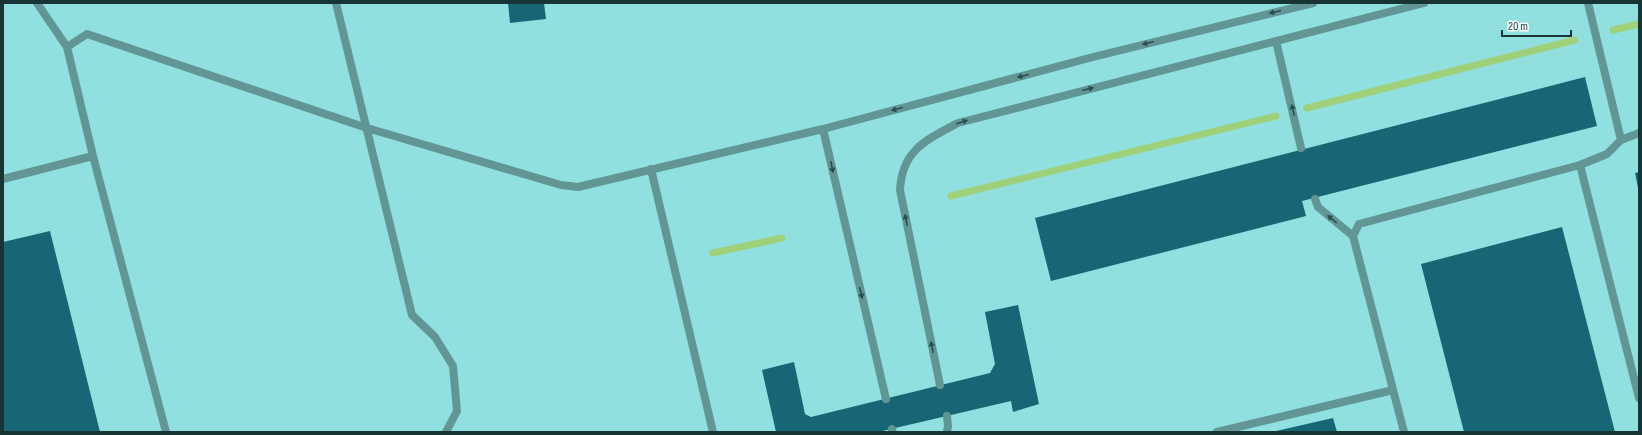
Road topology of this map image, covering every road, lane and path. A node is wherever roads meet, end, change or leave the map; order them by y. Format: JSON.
{"nodes":[{"id":1,"x":37,"y":3,"type":"edge"},
{"id":2,"x":336,"y":3,"type":"edge"},
{"id":3,"x":1313,"y":3,"type":"edge"},
{"id":4,"x":1424,"y":3,"type":"edge"},
{"id":5,"x":1588,"y":3,"type":"edge"},
{"id":6,"x":1276,"y":41,"type":"junction"},
{"id":7,"x":67,"y":47,"type":"junction"},
{"id":8,"x":367,"y":128,"type":"junction"},
{"id":9,"x":823,"y":129,"type":"junction"},
{"id":10,"x":1639,"y":134,"type":"edge"},
{"id":11,"x":1621,"y":140,"type":"junction"},
{"id":12,"x":1302,"y":148,"type":"dead end"},
{"id":13,"x":93,"y":156,"type":"junction"},
{"id":14,"x":1580,"y":165,"type":"junction"},
{"id":15,"x":651,"y":169,"type":"junction"},
{"id":16,"x":3,"y":179,"type":"edge"},
{"id":17,"x":1315,"y":199,"type":"dead end"},
{"id":18,"x":1353,"y":236,"type":"junction"},
{"id":19,"x":940,"y":385,"type":"dead end"},
{"id":20,"x":1393,"y":390,"type":"junction"},
{"id":21,"x":886,"y":398,"type":"dead end"},
{"id":22,"x":1639,"y":398,"type":"edge"},
{"id":23,"x":947,"y":416,"type":"dead end"},
{"id":24,"x":166,"y":432,"type":"edge"},
{"id":25,"x":446,"y":432,"type":"edge"},
{"id":26,"x":712,"y":432,"type":"edge"},
{"id":27,"x":947,"y":432,"type":"edge"},
{"id":28,"x":1217,"y":432,"type":"edge"},
{"id":29,"x":1404,"y":432,"type":"edge"}],
"edges":[{"from":1,"to":7,"type":"lane"},
{"from":2,"to":8,"type":"lane"},
{"from":3,"to":9,"type":"lane","one_way":true},
{"from":4,"to":6,"type":"lane"},
{"from":5,"to":11,"type":"lane"},
{"from":12,"to":6,"type":"lane","one_way":true},
{"from":19,"to":6,"type":"lane","one_way":true},
{"from":7,"to":8,"type":"lane"},
{"from":7,"to":13,"type":"lane"},
{"from":8,"to":15,"type":"lane"},
{"from":8,"to":25,"type":"lane"},
{"from":9,"to":15,"type":"lane"},
{"from":9,"to":21,"type":"lane","one_way":true},
{"from":10,"to":11,"type":"lane"},
{"from":11,"to":14,"type":"lane"},
{"from":13,"to":16,"type":"lane"},
{"from":13,"to":24,"type":"lane"},
{"from":14,"to":18,"type":"lane"},
{"from":14,"to":22,"type":"lane"},
{"from":15,"to":26,"type":"lane"},
{"from":18,"to":17,"type":"lane","one_way":true},
{"from":18,"to":20,"type":"lane"},
{"from":20,"to":28,"type":"lane"},
{"from":20,"to":29,"type":"lane"},
{"from":23,"to":27,"type":"lane"}]}
